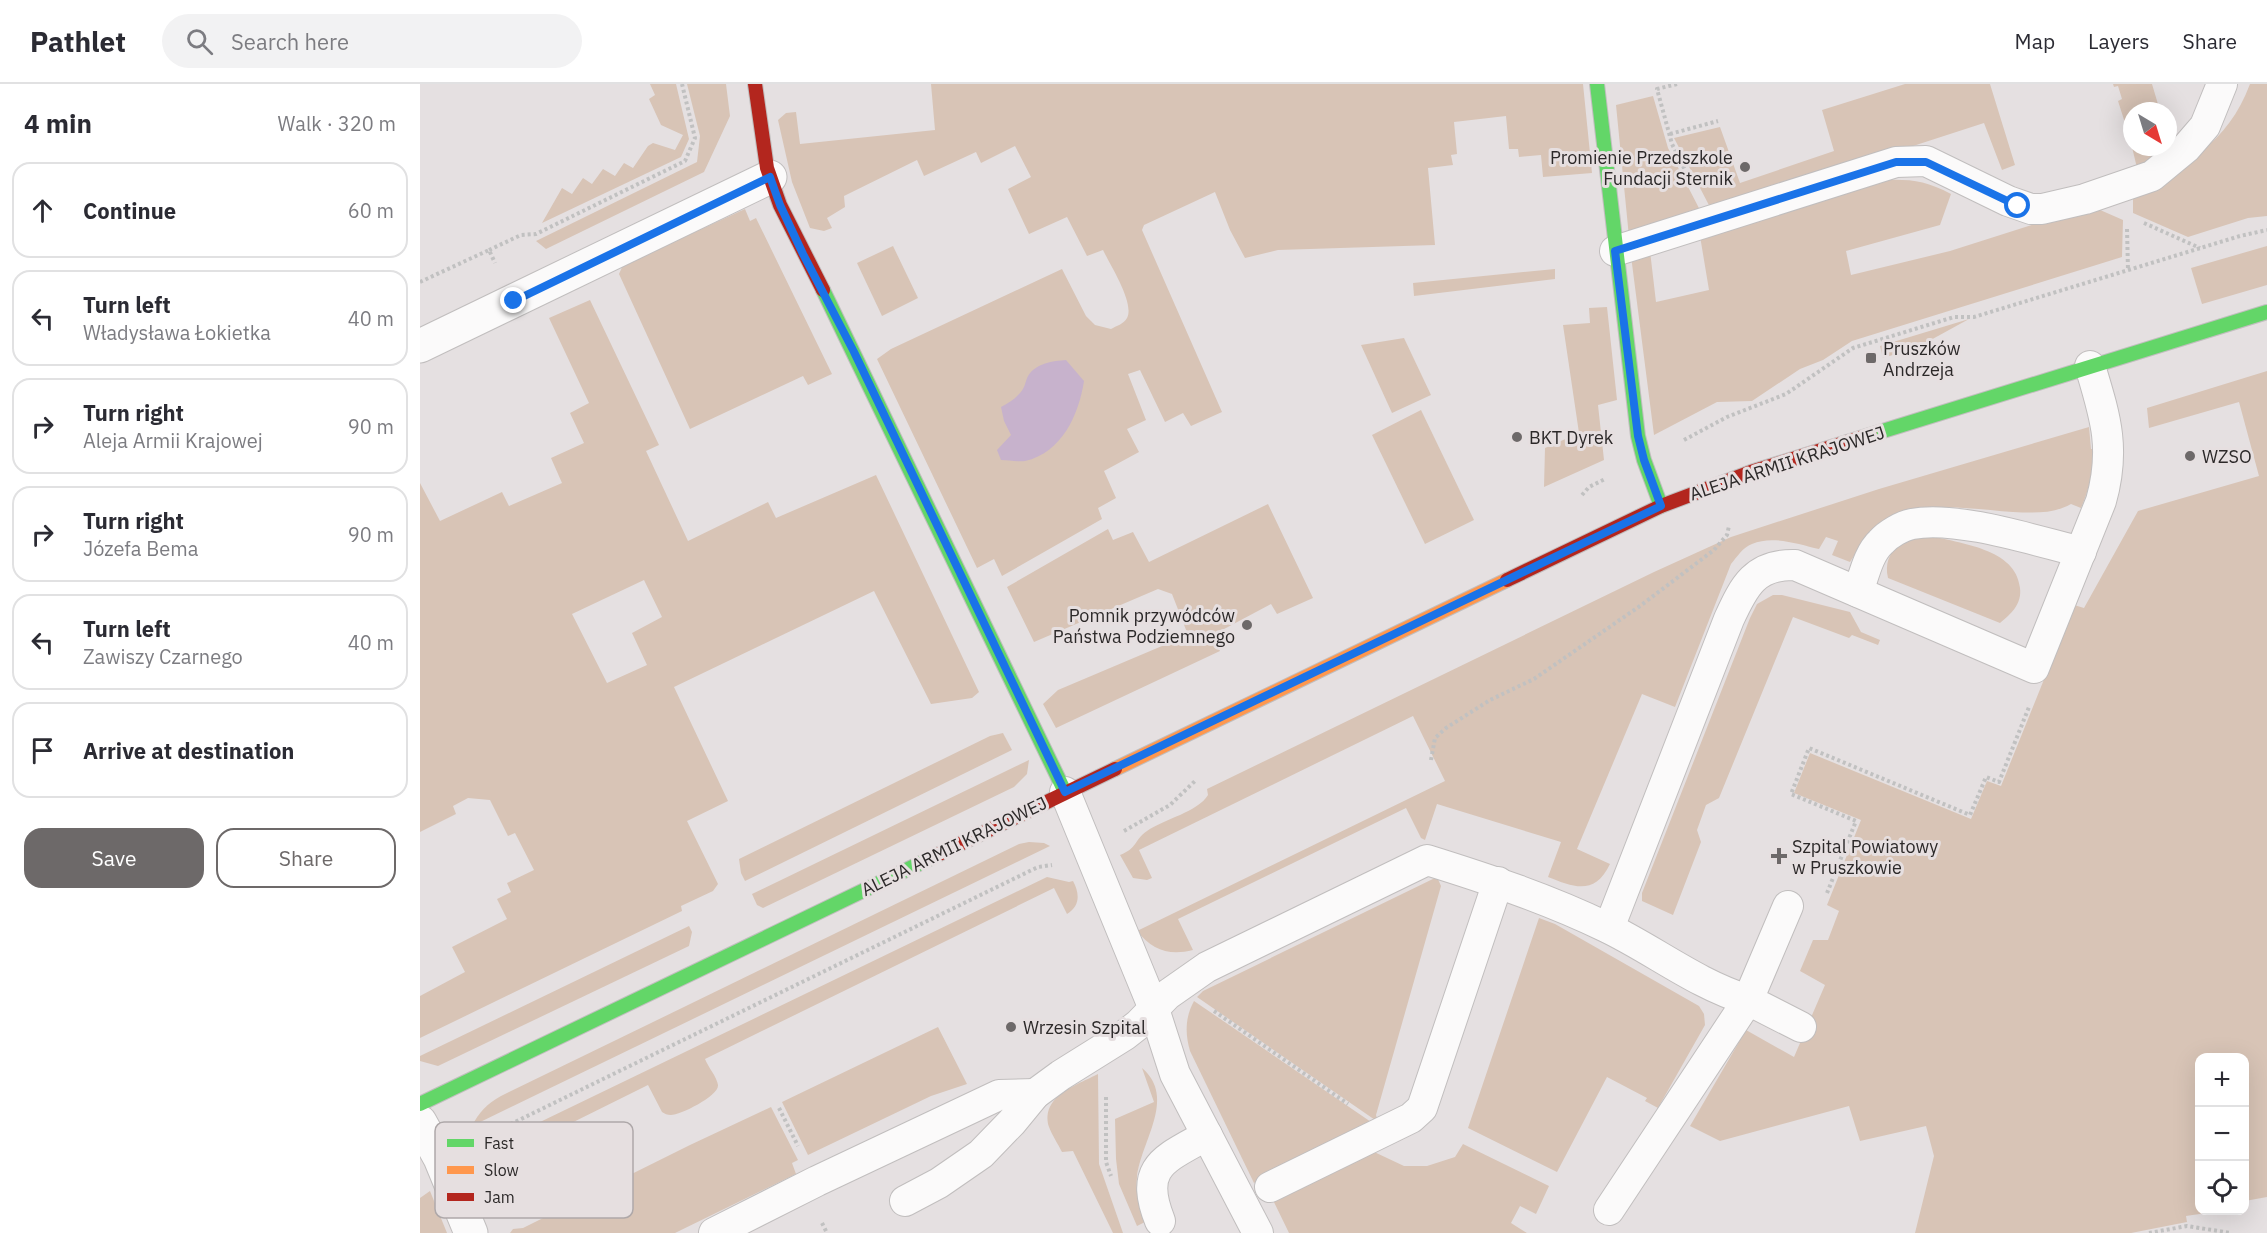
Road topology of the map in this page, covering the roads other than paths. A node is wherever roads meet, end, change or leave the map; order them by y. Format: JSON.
{"nodes":[{"id":1,"x":755,"y":84,"type":"edge"},
{"id":2,"x":1597,"y":84,"type":"edge"},
{"id":3,"x":2222,"y":84,"type":"edge"},
{"id":4,"x":770,"y":177,"type":"junction"},
{"id":5,"x":1615,"y":251,"type":"junction"},
{"id":6,"x":2267,"y":312,"type":"edge"},
{"id":7,"x":420,"y":346,"type":"edge"},
{"id":8,"x":2090,"y":366,"type":"junction"},
{"id":9,"x":1661,"y":506,"type":"junction"},
{"id":10,"x":2080,"y":552,"type":"junction"},
{"id":11,"x":1858,"y":592,"type":"junction"},
{"id":12,"x":1065,"y":792,"type":"junction"},
{"id":13,"x":1497,"y":882,"type":"junction"},
{"id":14,"x":1788,"y":906,"type":"dead end"},
{"id":15,"x":1609,"y":928,"type":"junction"},
{"id":16,"x":1748,"y":1000,"type":"junction"},
{"id":17,"x":1154,"y":1009,"type":"junction"},
{"id":18,"x":1801,"y":1027,"type":"dead end"},
{"id":19,"x":1035,"y":1094,"type":"junction"},
{"id":20,"x":420,"y":1104,"type":"edge"},
{"id":21,"x":420,"y":1122,"type":"edge"},
{"id":22,"x":1207,"y":1135,"type":"junction"},
{"id":23,"x":435,"y":1149,"type":"edge"},
{"id":24,"x":1270,"y":1188,"type":"dead end"},
{"id":25,"x":905,"y":1201,"type":"dead end"},
{"id":26,"x":1610,"y":1210,"type":"dead end"},
{"id":27,"x":465,"y":1218,"type":"edge"},
{"id":28,"x":1160,"y":1221,"type":"dead end"},
{"id":29,"x":471,"y":1233,"type":"edge"},
{"id":30,"x":714,"y":1233,"type":"edge"},
{"id":31,"x":1258,"y":1233,"type":"edge"}],
"edges":[{"from":1,"to":4,"type":"street"},
{"from":2,"to":5,"type":"street"},
{"from":3,"to":5,"type":"lane"},
{"from":4,"to":7,"type":"street"},
{"from":4,"to":12,"type":"street"},
{"from":5,"to":9,"type":"street"},
{"from":6,"to":8,"type":"street","name":"ALEJA ARMII KRAJOWEJ"},
{"from":8,"to":9,"type":"street","name":"ALEJA ARMII KRAJOWEJ"},
{"from":8,"to":10,"type":"lane"},
{"from":9,"to":12,"type":"street","name":"ALEJA ARMII KRAJOWEJ"},
{"from":10,"to":11,"type":"lane"},
{"from":10,"to":11,"type":"lane"},
{"from":11,"to":15,"type":"lane"},
{"from":12,"to":17,"type":"lane"},
{"from":12,"to":20,"type":"street","name":"ALEJA ARMII KRAJOWEJ"},
{"from":13,"to":15,"type":"lane"},
{"from":13,"to":17,"type":"lane"},
{"from":13,"to":24,"type":"lane"},
{"from":14,"to":16,"type":"lane"},
{"from":15,"to":16,"type":"lane"},
{"from":16,"to":18,"type":"lane"},
{"from":16,"to":26,"type":"lane"},
{"from":17,"to":19,"type":"lane"},
{"from":17,"to":22,"type":"lane"},
{"from":19,"to":25,"type":"lane"},
{"from":19,"to":30,"type":"lane"},
{"from":21,"to":23,"type":"street"},
{"from":22,"to":28,"type":"lane"},
{"from":22,"to":31,"type":"lane"},
{"from":27,"to":29,"type":"street"}]}
